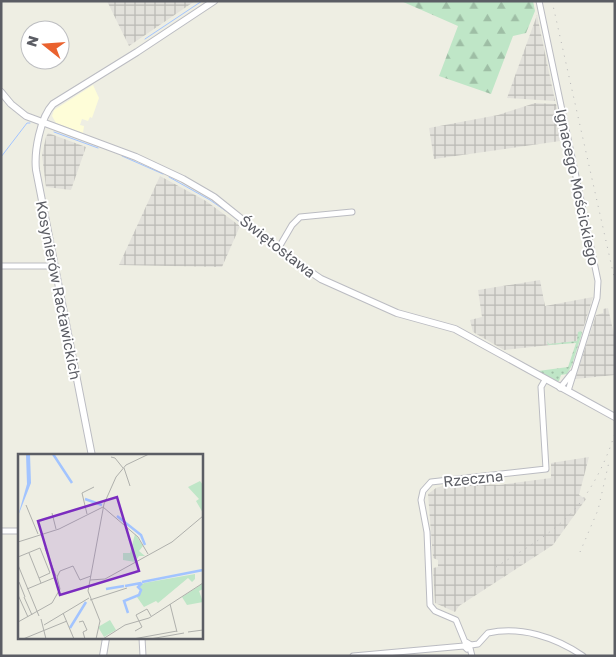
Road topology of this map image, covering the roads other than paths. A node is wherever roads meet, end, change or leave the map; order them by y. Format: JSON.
{"nodes":[{"id":1,"x":214,"y":1,"type":"edge"},
{"id":2,"x":540,"y":1,"type":"edge"},
{"id":3,"x":1,"y":92,"type":"edge"},
{"id":4,"x":43,"y":124,"type":"junction"},
{"id":5,"x":352,"y":212,"type":"dead end"},
{"id":6,"x":278,"y":249,"type":"junction"},
{"id":7,"x":1,"y":266,"type":"edge"},
{"id":8,"x":55,"y":266,"type":"junction"},
{"id":9,"x":574,"y":371,"type":"junction"},
{"id":10,"x":545,"y":380,"type":"junction"},
{"id":11,"x":560,"y":388,"type":"junction"},
{"id":12,"x":568,"y":391,"type":"junction"},
{"id":13,"x":615,"y":417,"type":"edge"},
{"id":14,"x":92,"y":454,"type":"edge"},
{"id":15,"x":1,"y":531,"type":"edge"},
{"id":16,"x":18,"y":531,"type":"edge"},
{"id":17,"x":106,"y":640,"type":"edge"},
{"id":18,"x":142,"y":640,"type":"edge"},
{"id":19,"x":467,"y":646,"type":"junction"},
{"id":20,"x":103,"y":656,"type":"edge"},
{"id":21,"x":143,"y":656,"type":"edge"},
{"id":22,"x":353,"y":656,"type":"edge"},
{"id":23,"x":467,"y":656,"type":"edge"},
{"id":24,"x":472,"y":656,"type":"edge"},
{"id":25,"x":582,"y":656,"type":"edge"}],
"edges":[{"from":1,"to":4,"type":"street","name":"Kosynierów Racławickich"},
{"from":2,"to":9,"type":"street","name":"Ignacego Mościckiego"},
{"from":3,"to":4,"type":"street","name":"Świętosława"},
{"from":4,"to":6,"type":"street","name":"Świętosława"},
{"from":4,"to":8,"type":"street","name":"Kosynierów Racławickich"},
{"from":5,"to":6,"type":"street"},
{"from":6,"to":10,"type":"street","name":"Świętosława"},
{"from":7,"to":8,"type":"street"},
{"from":8,"to":14,"type":"street","name":"Kosynierów Racławickich"},
{"from":9,"to":11,"type":"street","name":"Ignacego Mościckiego"},
{"from":9,"to":12,"type":"street","name":"Ignacego Mościckiego"},
{"from":10,"to":11,"type":"street","name":"Świętosława"},
{"from":10,"to":19,"type":"street","name":"Rzeczna"},
{"from":11,"to":12,"type":"street","name":"Świętosława"},
{"from":12,"to":13,"type":"street","name":"Świętosława"},
{"from":15,"to":16,"type":"street"},
{"from":17,"to":20,"type":"street"},
{"from":18,"to":21,"type":"street"},
{"from":19,"to":22,"type":"street"},
{"from":19,"to":23,"type":"street"},
{"from":19,"to":24,"type":"street"},
{"from":19,"to":25,"type":"street"}]}
